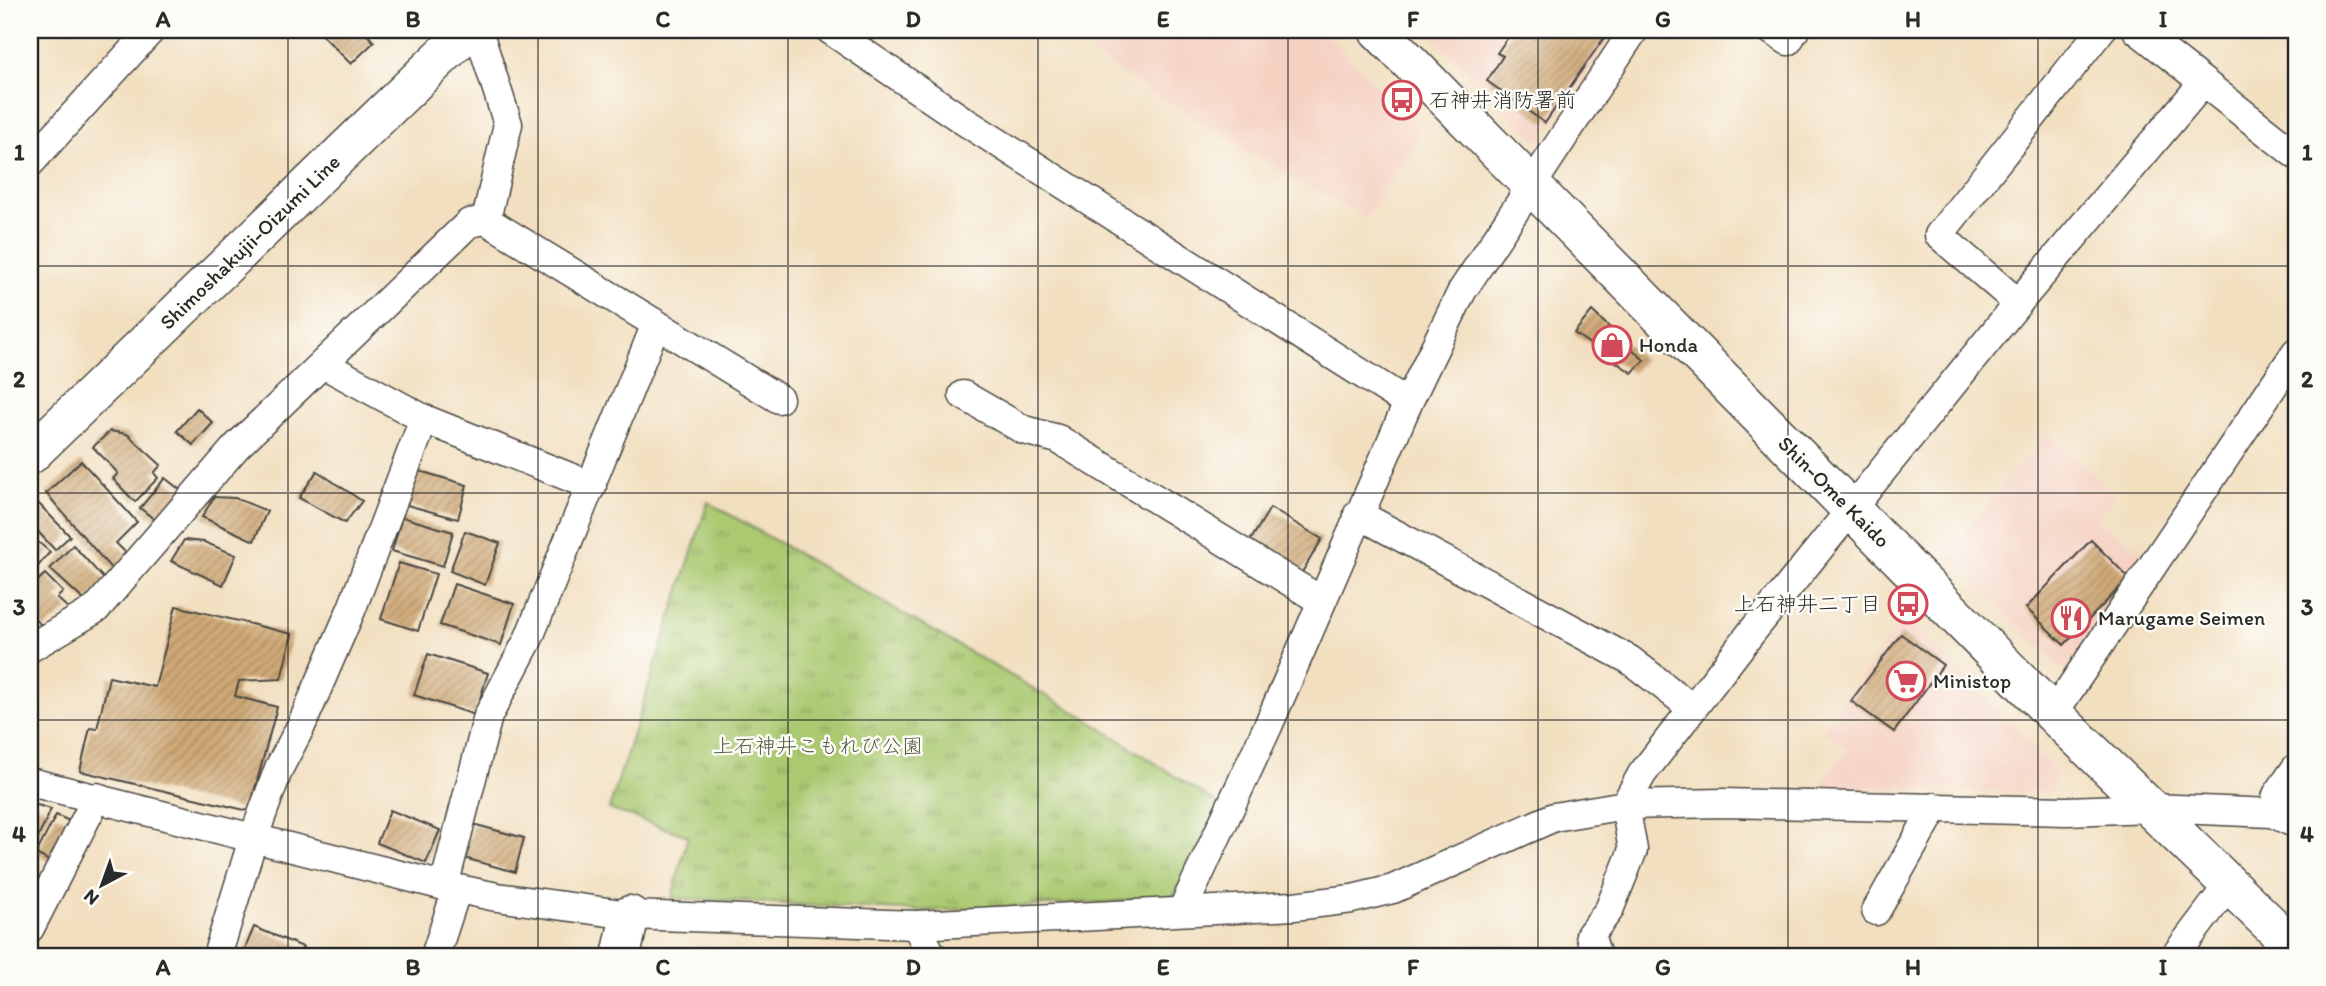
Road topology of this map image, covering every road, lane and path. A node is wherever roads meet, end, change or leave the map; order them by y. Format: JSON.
{"nodes":[{"id":1,"x":151,"y":30,"type":"edge"},
{"id":2,"x":469,"y":30,"type":"edge"},
{"id":3,"x":478,"y":30,"type":"edge"},
{"id":4,"x":830,"y":30,"type":"edge"},
{"id":5,"x":1377,"y":30,"type":"edge"},
{"id":6,"x":1634,"y":30,"type":"edge"},
{"id":7,"x":1771,"y":30,"type":"edge"},
{"id":8,"x":1795,"y":30,"type":"edge"},
{"id":9,"x":2101,"y":30,"type":"edge"},
{"id":10,"x":2137,"y":30,"type":"edge"},
{"id":11,"x":2202,"y":84,"type":"junction"},
{"id":12,"x":2296,"y":155,"type":"edge"},
{"id":13,"x":30,"y":163,"type":"edge"},
{"id":14,"x":1531,"y":183,"type":"junction"},
{"id":15,"x":486,"y":220,"type":"junction"},
{"id":16,"x":2018,"y":303,"type":"junction"},
{"id":17,"x":656,"y":324,"type":"junction"},
{"id":18,"x":2296,"y":352,"type":"edge"},
{"id":19,"x":323,"y":364,"type":"junction"},
{"id":20,"x":963,"y":395,"type":"dead end"},
{"id":21,"x":779,"y":399,"type":"dead end"},
{"id":22,"x":1408,"y":403,"type":"junction"},
{"id":23,"x":424,"y":419,"type":"junction"},
{"id":24,"x":30,"y":455,"type":"edge"},
{"id":25,"x":592,"y":486,"type":"junction"},
{"id":26,"x":1852,"y":511,"type":"junction"},
{"id":27,"x":1358,"y":514,"type":"junction"},
{"id":28,"x":1320,"y":600,"type":"junction"},
{"id":29,"x":30,"y":648,"type":"edge"},
{"id":30,"x":1692,"y":708,"type":"junction"},
{"id":31,"x":2053,"y":714,"type":"junction"},
{"id":32,"x":2296,"y":768,"type":"edge"},
{"id":33,"x":30,"y":782,"type":"edge"},
{"id":34,"x":97,"y":797,"type":"junction"},
{"id":35,"x":1625,"y":805,"type":"junction"},
{"id":36,"x":1935,"y":807,"type":"junction"},
{"id":37,"x":2153,"y":808,"type":"junction"},
{"id":38,"x":2284,"y":819,"type":"edge"},
{"id":39,"x":253,"y":839,"type":"junction"},
{"id":40,"x":2230,"y":883,"type":"junction"},
{"id":41,"x":450,"y":888,"type":"junction"},
{"id":42,"x":1182,"y":911,"type":"junction"},
{"id":43,"x":1876,"y":911,"type":"dead end"},
{"id":44,"x":629,"y":915,"type":"junction"},
{"id":45,"x":916,"y":925,"type":"junction"},
{"id":46,"x":30,"y":928,"type":"edge"},
{"id":47,"x":2296,"y":949,"type":"edge"},
{"id":48,"x":217,"y":956,"type":"edge"},
{"id":49,"x":435,"y":956,"type":"edge"},
{"id":50,"x":621,"y":956,"type":"edge"},
{"id":51,"x":932,"y":956,"type":"edge"},
{"id":52,"x":1597,"y":956,"type":"edge"},
{"id":53,"x":2175,"y":956,"type":"edge"}],
"edges":[{"from":1,"to":13,"type":"street"},
{"from":2,"to":24,"type":"main road","name":"Shimoshakujii-Oizumi Line"},
{"from":3,"to":15,"type":"street"},
{"from":4,"to":22,"type":"street"},
{"from":5,"to":14,"type":"main road","name":"Shin-Ome Kaido"},
{"from":6,"to":14,"type":"street"},
{"from":7,"to":8,"type":"street"},
{"from":9,"to":16,"type":"street"},
{"from":10,"to":11,"type":"street"},
{"from":11,"to":12,"type":"street"},
{"from":11,"to":16,"type":"street"},
{"from":14,"to":22,"type":"street"},
{"from":14,"to":26,"type":"main road","name":"Shin-Ome Kaido"},
{"from":15,"to":17,"type":"street"},
{"from":15,"to":19,"type":"street"},
{"from":16,"to":26,"type":"street"},
{"from":17,"to":21,"type":"street"},
{"from":17,"to":25,"type":"street"},
{"from":18,"to":31,"type":"street"},
{"from":19,"to":23,"type":"street"},
{"from":19,"to":29,"type":"street"},
{"from":20,"to":28,"type":"street"},
{"from":22,"to":27,"type":"street"},
{"from":23,"to":25,"type":"street"},
{"from":23,"to":39,"type":"street"},
{"from":25,"to":41,"type":"street"},
{"from":26,"to":30,"type":"street"},
{"from":26,"to":31,"type":"main road","name":"Shin-Ome Kaido"},
{"from":27,"to":28,"type":"street"},
{"from":27,"to":30,"type":"street"},
{"from":28,"to":42,"type":"street"},
{"from":30,"to":35,"type":"street"},
{"from":31,"to":37,"type":"main road","name":"Shin-Ome Kaido"},
{"from":32,"to":38,"type":"street"},
{"from":33,"to":34,"type":"street"},
{"from":34,"to":39,"type":"street"},
{"from":34,"to":46,"type":"street"},
{"from":35,"to":36,"type":"street"},
{"from":35,"to":42,"type":"street"},
{"from":35,"to":52,"type":"street"},
{"from":36,"to":37,"type":"street"},
{"from":36,"to":43,"type":"street"},
{"from":37,"to":38,"type":"street"},
{"from":37,"to":40,"type":"main road","name":"Shin-Ome Kaido"},
{"from":39,"to":41,"type":"street"},
{"from":39,"to":48,"type":"street"},
{"from":40,"to":47,"type":"main road","name":"Shin-Ome Kaido"},
{"from":40,"to":53,"type":"street"},
{"from":41,"to":44,"type":"street"},
{"from":41,"to":49,"type":"street"},
{"from":42,"to":45,"type":"street"},
{"from":44,"to":45,"type":"street"},
{"from":44,"to":50,"type":"main road"},
{"from":45,"to":51,"type":"street"}]}
